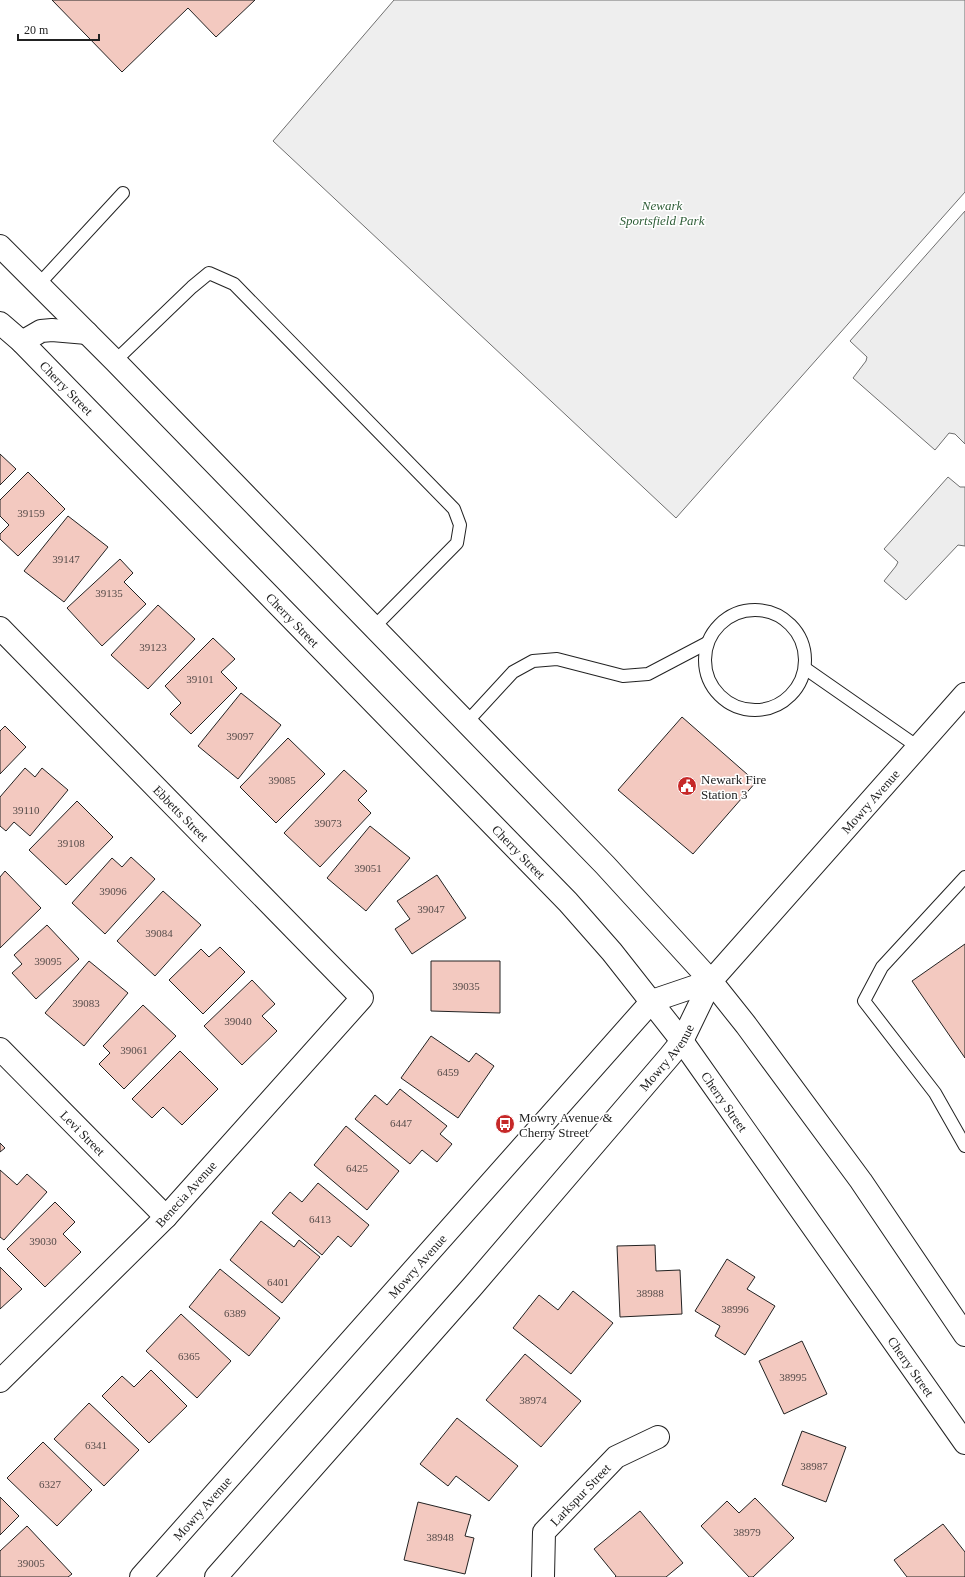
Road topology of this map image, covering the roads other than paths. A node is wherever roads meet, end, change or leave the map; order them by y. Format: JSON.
{"nodes":[{"id":1,"x":123,"y":193,"type":"dead end"},
{"id":2,"x":0,"y":246,"type":"edge"},
{"id":3,"x":39,"y":284,"type":"junction"},
{"id":4,"x":0,"y":324,"type":"edge"},
{"id":5,"x":87,"y":333,"type":"junction"},
{"id":6,"x":22,"y":342,"type":"junction"},
{"id":7,"x":115,"y":361,"type":"junction"},
{"id":8,"x":0,"y":628,"type":"edge"},
{"id":9,"x":374,"y":628,"type":"junction"},
{"id":10,"x":707,"y":643,"type":"junction"},
{"id":11,"x":806,"y":669,"type":"junction"},
{"id":12,"x":965,"y":694,"type":"edge"},
{"id":13,"x":466,"y":723,"type":"junction"},
{"id":14,"x":918,"y":747,"type":"junction"},
{"id":15,"x":965,"y":877,"type":"edge"},
{"id":16,"x":711,"y":981,"type":"junction"},
{"id":17,"x":362,"y":998,"type":"joint"},
{"id":18,"x":652,"y":1001,"type":"junction"},
{"id":19,"x":682,"y":1041,"type":"junction"},
{"id":20,"x":0,"y":1049,"type":"edge"},
{"id":21,"x":965,"y":1146,"type":"edge"},
{"id":22,"x":166,"y":1217,"type":"junction"},
{"id":23,"x":965,"y":1335,"type":"edge"},
{"id":24,"x":0,"y":1381,"type":"edge"},
{"id":25,"x":658,"y":1438,"type":"dead end"},
{"id":26,"x":965,"y":1442,"type":"edge"},
{"id":27,"x":141,"y":1577,"type":"edge"},
{"id":28,"x":216,"y":1577,"type":"edge"},
{"id":29,"x":543,"y":1577,"type":"edge"}],
"edges":[{"from":1,"to":3,"type":"lane"},
{"from":2,"to":3,"type":"main road"},
{"from":3,"to":5,"type":"main road"},
{"from":4,"to":6,"type":"main road","name":"Cherry Street"},
{"from":5,"to":6,"type":"main road"},
{"from":5,"to":7,"type":"main road"},
{"from":6,"to":18,"type":"main road","name":"Cherry Street"},
{"from":7,"to":9,"type":"main road"},
{"from":7,"to":9,"type":"lane"},
{"from":8,"to":17,"type":"main road","name":"Ebbetts Street"},
{"from":9,"to":13,"type":"main road"},
{"from":10,"to":11,"type":"lane"},
{"from":10,"to":11,"type":"lane"},
{"from":10,"to":13,"type":"lane"},
{"from":11,"to":14,"type":"lane"},
{"from":12,"to":14,"type":"main road","name":"Mowry Avenue"},
{"from":13,"to":16,"type":"main road"},
{"from":14,"to":16,"type":"main road","name":"Mowry Avenue"},
{"from":15,"to":21,"type":"lane"},
{"from":16,"to":18,"type":"main road","name":"Mowry Avenue"},
{"from":16,"to":19,"type":"main road","name":"Mowry Avenue"},
{"from":16,"to":23,"type":"main road"},
{"from":17,"to":22,"type":"main road","name":"Benecia Avenue"},
{"from":18,"to":19,"type":"main road","name":"Cherry Street"},
{"from":18,"to":27,"type":"main road","name":"Mowry Avenue"},
{"from":19,"to":26,"type":"main road","name":"Cherry Street"},
{"from":19,"to":28,"type":"main road","name":"Mowry Avenue"},
{"from":20,"to":22,"type":"main road","name":"Levi Street"},
{"from":22,"to":24,"type":"main road","name":"Benecia Avenue"},
{"from":25,"to":29,"type":"main road","name":"Larkspur Street"}]}
